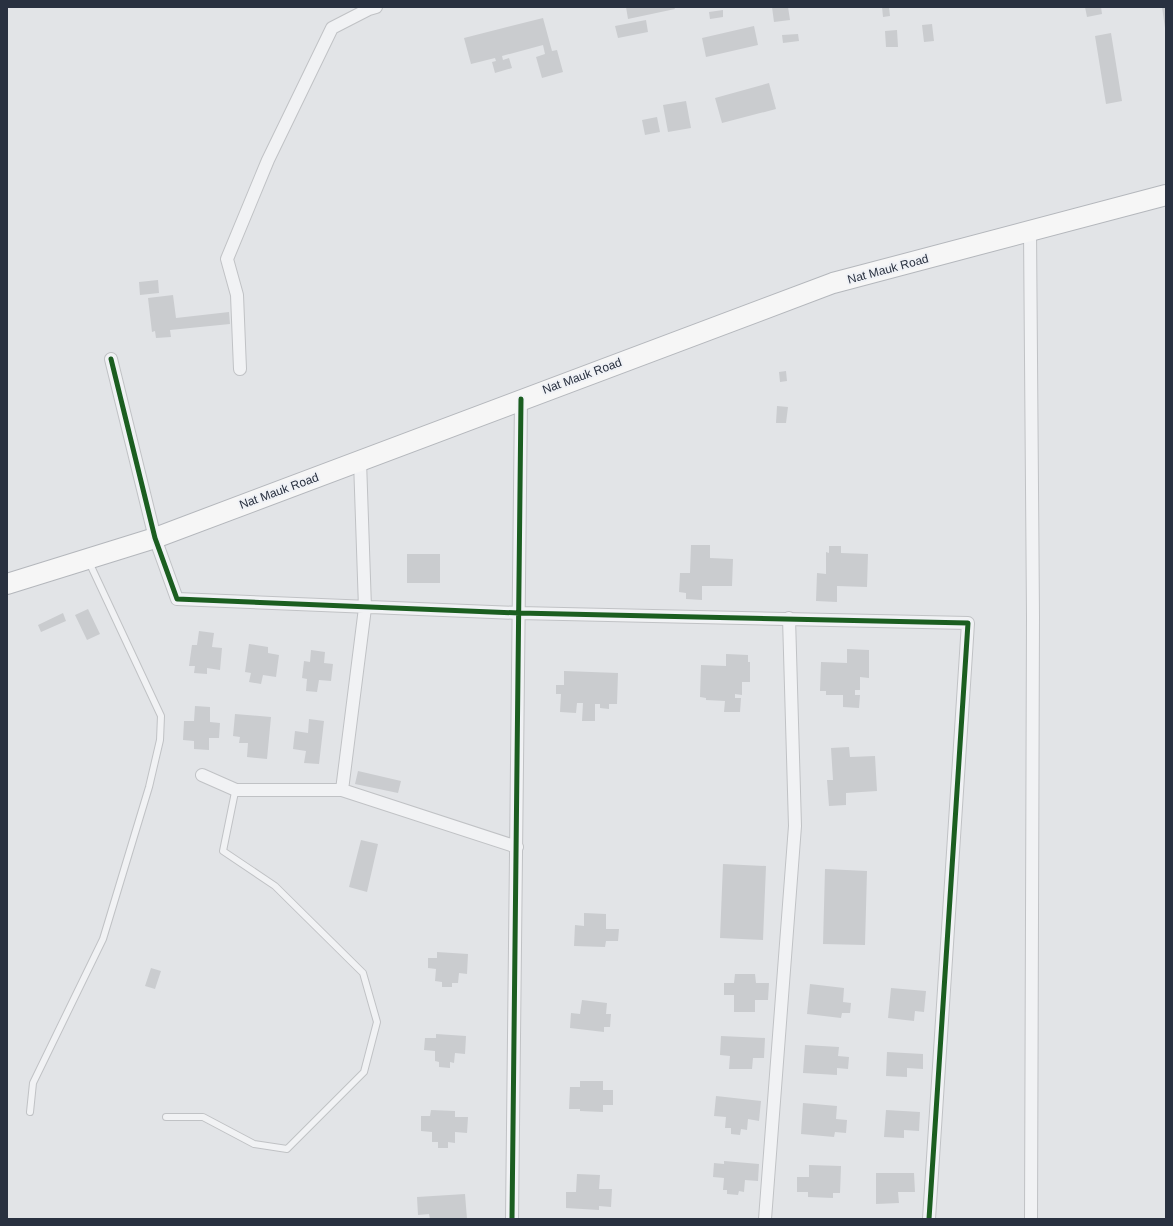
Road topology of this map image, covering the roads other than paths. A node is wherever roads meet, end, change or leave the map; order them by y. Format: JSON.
{"nodes":[{"id":1,"x":376,"y":7,"type":"edge"},
{"id":2,"x":1166,"y":194,"type":"edge"},
{"id":3,"x":1030,"y":230,"type":"junction"},
{"id":4,"x":111,"y":359,"type":"dead end"},
{"id":5,"x":240,"y":369,"type":"dead end"},
{"id":6,"x":521,"y":399,"type":"junction"},
{"id":7,"x":360,"y":461,"type":"junction"},
{"id":8,"x":155,"y":538,"type":"junction"},
{"id":9,"x":88,"y":559,"type":"junction"},
{"id":10,"x":7,"y":584,"type":"edge"},
{"id":11,"x":365,"y":608,"type":"junction"},
{"id":12,"x":519,"y":613,"type":"junction"},
{"id":13,"x":789,"y":618,"type":"junction"},
{"id":14,"x":202,"y":775,"type":"dead end"},
{"id":15,"x":342,"y":790,"type":"junction"},
{"id":16,"x":235,"y":792,"type":"dead end"},
{"id":17,"x":517,"y":847,"type":"junction"},
{"id":18,"x":30,"y":1112,"type":"dead end"},
{"id":19,"x":166,"y":1117,"type":"dead end"},
{"id":20,"x":512,"y":1219,"type":"edge"},
{"id":21,"x":765,"y":1219,"type":"edge"},
{"id":22,"x":929,"y":1219,"type":"edge"},
{"id":23,"x":1031,"y":1219,"type":"edge"}],
"edges":[{"from":1,"to":5,"type":"street"},
{"from":2,"to":3,"type":"highway","name":"Nat Mauk Road"},
{"from":3,"to":6,"type":"highway","name":"Nat Mauk Road"},
{"from":3,"to":23,"type":"street"},
{"from":4,"to":8,"type":"street"},
{"from":6,"to":7,"type":"highway","name":"Nat Mauk Road"},
{"from":6,"to":12,"type":"street"},
{"from":7,"to":8,"type":"highway","name":"Nat Mauk Road"},
{"from":7,"to":11,"type":"street"},
{"from":8,"to":9,"type":"highway","name":"Nat Mauk Road"},
{"from":8,"to":11,"type":"street"},
{"from":9,"to":10,"type":"highway","name":"Nat Mauk Road"},
{"from":9,"to":18,"type":"lane"},
{"from":11,"to":12,"type":"street"},
{"from":11,"to":15,"type":"street"},
{"from":12,"to":13,"type":"street"},
{"from":12,"to":17,"type":"street"},
{"from":13,"to":21,"type":"street"},
{"from":13,"to":22,"type":"street"},
{"from":14,"to":15,"type":"street"},
{"from":15,"to":17,"type":"street"},
{"from":16,"to":19,"type":"lane"},
{"from":17,"to":20,"type":"street"}]}
